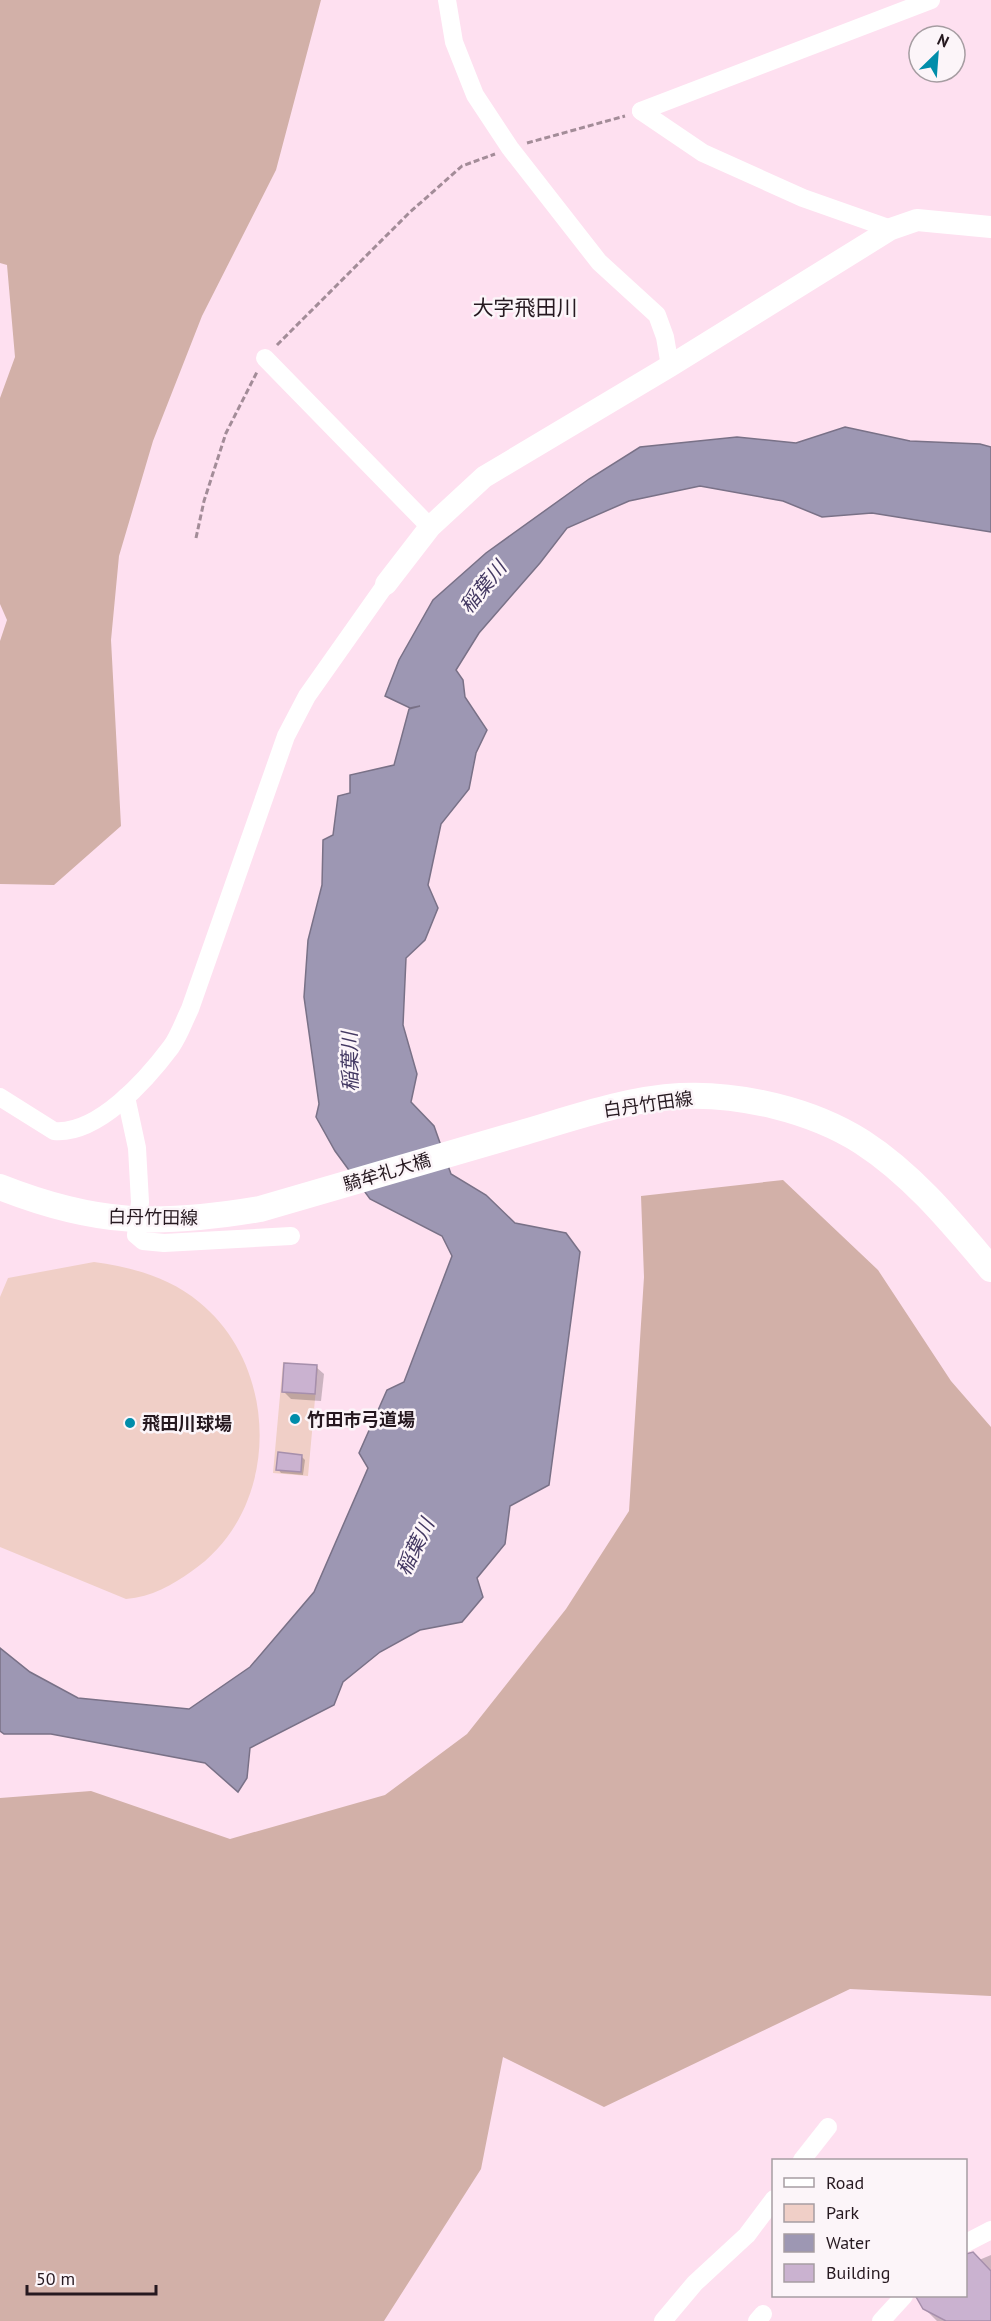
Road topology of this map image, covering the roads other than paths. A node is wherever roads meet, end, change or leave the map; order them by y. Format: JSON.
{"nodes":[{"id":1,"x":447,"y":0,"type":"edge"},
{"id":2,"x":931,"y":0,"type":"edge"},
{"id":3,"x":991,"y":227,"type":"edge"},
{"id":4,"x":891,"y":229,"type":"junction"},
{"id":5,"x":265,"y":358,"type":"road end"},
{"id":6,"x":670,"y":366,"type":"junction"},
{"id":7,"x":430,"y":527,"type":"junction"},
{"id":8,"x":386,"y":584,"type":"joint"},
{"id":9,"x":0,"y":1097,"type":"edge"},
{"id":10,"x":126,"y":1097,"type":"junction"},
{"id":11,"x":465,"y":1149,"type":"joint"},
{"id":12,"x":0,"y":1187,"type":"edge"},
{"id":13,"x":309,"y":1195,"type":"joint"},
{"id":14,"x":136,"y":1221,"type":"junction"},
{"id":15,"x":291,"y":1236,"type":"dead end"},
{"id":16,"x":991,"y":1269,"type":"edge"},
{"id":17,"x":828,"y":2127,"type":"dead end"},
{"id":18,"x":803,"y":2159,"type":"edge"},
{"id":19,"x":772,"y":2202,"type":"edge"},
{"id":20,"x":991,"y":2230,"type":"edge"},
{"id":21,"x":967,"y":2242,"type":"edge"},
{"id":22,"x":902,"y":2297,"type":"edge"},
{"id":23,"x":663,"y":2321,"type":"edge"},
{"id":24,"x":881,"y":2321,"type":"edge"}],
"edges":[{"from":1,"to":6,"type":"street"},
{"from":2,"to":4,"type":"street"},
{"from":3,"to":4,"type":"street"},
{"from":4,"to":6,"type":"street"},
{"from":5,"to":7,"type":"street"},
{"from":6,"to":7,"type":"street"},
{"from":7,"to":8,"type":"street"},
{"from":8,"to":10,"type":"street"},
{"from":9,"to":10,"type":"street"},
{"from":10,"to":14,"type":"street"},
{"from":11,"to":13,"type":"main road","name":"騎牟礼大橋"},
{"from":11,"to":16,"type":"main road","name":"白丹竹田線"},
{"from":12,"to":14,"type":"main road","name":"白丹竹田線"},
{"from":13,"to":14,"type":"main road","name":"白丹竹田線"},
{"from":14,"to":15,"type":"street"},
{"from":17,"to":18,"type":"street"},
{"from":19,"to":23,"type":"street"},
{"from":20,"to":21,"type":"street"},
{"from":22,"to":24,"type":"street"}]}
